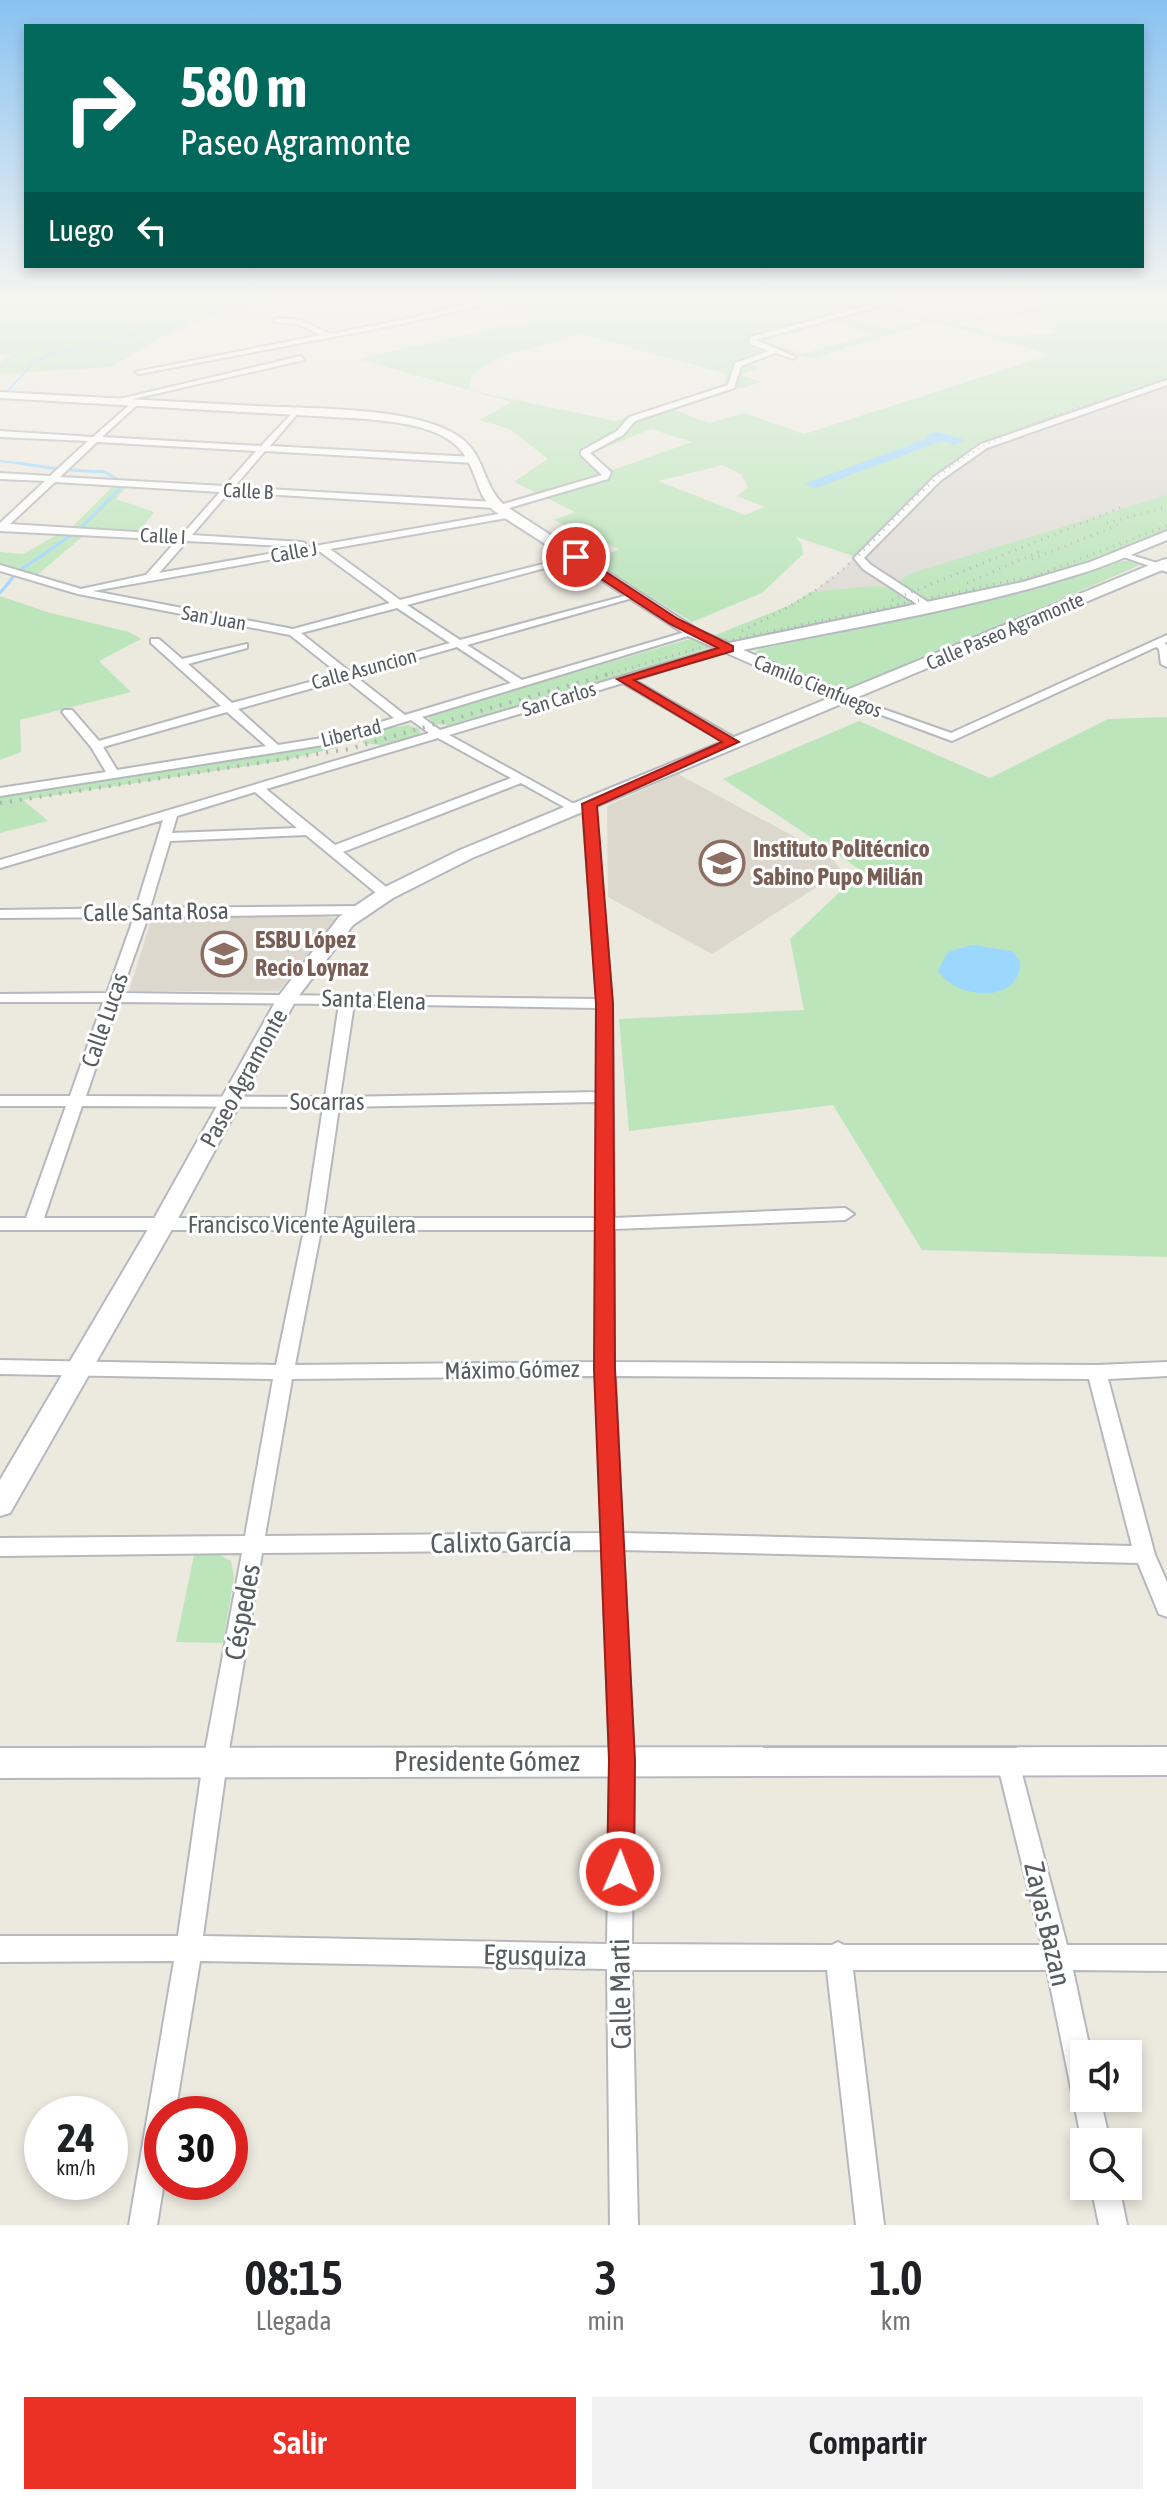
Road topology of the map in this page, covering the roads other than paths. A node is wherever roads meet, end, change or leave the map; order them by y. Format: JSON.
{"nodes":[{"id":1,"x":132,"y":402,"type":"edge"},
{"id":2,"x":135,"y":402,"type":"junction"},
{"id":3,"x":683,"y":402,"type":"edge"},
{"id":4,"x":1110,"y":402,"type":"edge"},
{"id":5,"x":295,"y":412,"type":"junction"},
{"id":6,"x":0,"y":434,"type":"edge"},
{"id":7,"x":96,"y":439,"type":"junction"},
{"id":8,"x":261,"y":448,"type":"junction"},
{"id":9,"x":474,"y":460,"type":"junction"},
{"id":10,"x":0,"y":476,"type":"edge"},
{"id":11,"x":51,"y":479,"type":"junction"},
{"id":12,"x":225,"y":490,"type":"junction"},
{"id":13,"x":501,"y":509,"type":"junction"},
{"id":14,"x":1,"y":527,"type":"edge"},
{"id":15,"x":1167,"y":535,"type":"edge"},
{"id":16,"x":185,"y":537,"type":"junction"},
{"id":17,"x":323,"y":547,"type":"junction"},
{"id":18,"x":1121,"y":553,"type":"junction"},
{"id":19,"x":576,"y":557,"type":"junction"},
{"id":20,"x":1164,"y":566,"type":"edge"},
{"id":21,"x":0,"y":568,"type":"edge"},
{"id":22,"x":150,"y":577,"type":"junction"},
{"id":23,"x":78,"y":591,"type":"junction"},
{"id":24,"x":632,"y":595,"type":"junction"},
{"id":25,"x":398,"y":604,"type":"junction"},
{"id":26,"x":930,"y":608,"type":"junction"},
{"id":27,"x":293,"y":632,"type":"junction"},
{"id":28,"x":693,"y":633,"type":"junction"},
{"id":29,"x":1162,"y":640,"type":"edge"},
{"id":30,"x":155,"y":641,"type":"dead end"},
{"id":31,"x":457,"y":643,"type":"junction"},
{"id":32,"x":243,"y":646,"type":"dead end"},
{"id":33,"x":729,"y":648,"type":"junction"},
{"id":34,"x":180,"y":663,"type":"junction"},
{"id":35,"x":1167,"y":664,"type":"edge"},
{"id":36,"x":345,"y":674,"type":"junction"},
{"id":37,"x":624,"y":679,"type":"junction"},
{"id":38,"x":520,"y":684,"type":"junction"},
{"id":39,"x":842,"y":698,"type":"junction"},
{"id":40,"x":227,"y":707,"type":"junction"},
{"id":41,"x":68,"y":712,"type":"dead end"},
{"id":42,"x":408,"y":718,"type":"junction"},
{"id":43,"x":440,"y":734,"type":"junction"},
{"id":44,"x":347,"y":736,"type":"junction"},
{"id":45,"x":733,"y":742,"type":"junction"},
{"id":46,"x":96,"y":745,"type":"junction"},
{"id":47,"x":276,"y":749,"type":"junction"},
{"id":48,"x":372,"y":754,"type":"junction"},
{"id":49,"x":114,"y":774,"type":"junction"},
{"id":50,"x":521,"y":779,"type":"junction"},
{"id":51,"x":257,"y":788,"type":"junction"},
{"id":52,"x":0,"y":792,"type":"edge"},
{"id":53,"x":583,"y":806,"type":"junction"},
{"id":54,"x":171,"y":814,"type":"junction"},
{"id":55,"x":309,"y":831,"type":"junction"},
{"id":56,"x":164,"y":837,"type":"junction"},
{"id":57,"x":335,"y":850,"type":"junction"},
{"id":58,"x":0,"y":864,"type":"edge"},
{"id":59,"x":386,"y":894,"type":"junction"},
{"id":60,"x":361,"y":910,"type":"junction"},
{"id":61,"x":142,"y":913,"type":"junction"},
{"id":62,"x":0,"y":914,"type":"edge"},
{"id":63,"x":113,"y":997,"type":"junction"},
{"id":64,"x":288,"y":997,"type":"junction"},
{"id":65,"x":0,"y":998,"type":"edge"},
{"id":66,"x":347,"y":1001,"type":"junction"},
{"id":67,"x":605,"y":1004,"type":"junction"},
{"id":68,"x":606,"y":1097,"type":"junction"},
{"id":69,"x":0,"y":1101,"type":"edge"},
{"id":70,"x":76,"y":1101,"type":"junction"},
{"id":71,"x":231,"y":1102,"type":"junction"},
{"id":72,"x":331,"y":1102,"type":"junction"},
{"id":73,"x":845,"y":1214,"type":"dead end"},
{"id":74,"x":0,"y":1224,"type":"edge"},
{"id":75,"x":33,"y":1224,"type":"junction"},
{"id":76,"x":163,"y":1224,"type":"junction"},
{"id":77,"x":603,"y":1224,"type":"junction"},
{"id":78,"x":313,"y":1226,"type":"junction"},
{"id":79,"x":82,"y":1366,"type":"junction"},
{"id":80,"x":0,"y":1367,"type":"edge"},
{"id":81,"x":605,"y":1369,"type":"junction"},
{"id":82,"x":1167,"y":1369,"type":"edge"},
{"id":83,"x":284,"y":1372,"type":"junction"},
{"id":84,"x":1097,"y":1372,"type":"junction"},
{"id":85,"x":0,"y":1505,"type":"edge"},
{"id":86,"x":612,"y":1541,"type":"junction"},
{"id":87,"x":254,"y":1545,"type":"junction"},
{"id":88,"x":0,"y":1547,"type":"edge"},
{"id":89,"x":1145,"y":1555,"type":"junction"},
{"id":90,"x":1167,"y":1608,"type":"edge"},
{"id":91,"x":622,"y":1760,"type":"junction"},
{"id":92,"x":1167,"y":1761,"type":"edge"},
{"id":93,"x":215,"y":1762,"type":"junction"},
{"id":94,"x":1009,"y":1762,"type":"junction"},
{"id":95,"x":0,"y":1763,"type":"edge"},
{"id":96,"x":189,"y":1948,"type":"junction"},
{"id":97,"x":0,"y":1949,"type":"edge"},
{"id":98,"x":838,"y":1955,"type":"junction"},
{"id":99,"x":1057,"y":1956,"type":"junction"},
{"id":100,"x":619,"y":1957,"type":"junction"},
{"id":101,"x":1167,"y":1958,"type":"edge"},
{"id":102,"x":1074,"y":2040,"type":"edge"},
{"id":103,"x":1108,"y":2200,"type":"edge"},
{"id":104,"x":143,"y":2225,"type":"edge"},
{"id":105,"x":624,"y":2225,"type":"edge"},
{"id":106,"x":870,"y":2225,"type":"edge"},
{"id":107,"x":1113,"y":2225,"type":"edge"}],
"edges":[{"from":1,"to":2,"type":"street","name":"Camilo Cienfuegos"},
{"from":2,"to":5,"type":"street","name":"Camilo Cienfuegos"},
{"from":2,"to":7,"type":"street"},
{"from":3,"to":13,"type":"street"},
{"from":4,"to":26,"type":"street"},
{"from":5,"to":8,"type":"street"},
{"from":5,"to":9,"type":"street","name":"Camilo Cienfuegos"},
{"from":6,"to":7,"type":"street"},
{"from":7,"to":8,"type":"street"},
{"from":7,"to":11,"type":"street"},
{"from":8,"to":9,"type":"street"},
{"from":8,"to":12,"type":"street"},
{"from":9,"to":13,"type":"street","name":"Camilo Cienfuegos"},
{"from":10,"to":11,"type":"street","name":"Calle B"},
{"from":11,"to":12,"type":"street","name":"Calle B"},
{"from":11,"to":14,"type":"street"},
{"from":12,"to":13,"type":"street","name":"Calle B"},
{"from":12,"to":16,"type":"street"},
{"from":13,"to":17,"type":"street","name":"Calle J"},
{"from":13,"to":19,"type":"street","name":"Camilo Cienfuegos"},
{"from":14,"to":16,"type":"street","name":"Calle I"},
{"from":15,"to":18,"type":"street","name":"San Carlos"},
{"from":16,"to":17,"type":"street","name":"Calle I"},
{"from":16,"to":22,"type":"street"},
{"from":17,"to":22,"type":"street","name":"Calle J"},
{"from":17,"to":25,"type":"street"},
{"from":18,"to":20,"type":"street"},
{"from":18,"to":26,"type":"street","name":"San Carlos"},
{"from":19,"to":24,"type":"street","name":"Camilo Cienfuegos"},
{"from":19,"to":25,"type":"street"},
{"from":20,"to":39,"type":"street","name":"Calle Paseo Agramonte"},
{"from":21,"to":23,"type":"street","name":"San Juan"},
{"from":22,"to":23,"type":"street","name":"Calle J"},
{"from":23,"to":27,"type":"street","name":"San Juan"},
{"from":24,"to":28,"type":"street","name":"Camilo Cienfuegos"},
{"from":24,"to":31,"type":"street","name":"Calle Asuncion"},
{"from":25,"to":27,"type":"street"},
{"from":25,"to":31,"type":"street"},
{"from":26,"to":33,"type":"street","name":"San Carlos"},
{"from":27,"to":36,"type":"street","name":"San Juan"},
{"from":28,"to":33,"type":"street","name":"Camilo Cienfuegos"},
{"from":28,"to":38,"type":"street","name":"Libertad"},
{"from":29,"to":35,"type":"street"},
{"from":29,"to":39,"type":"street","name":"Camilo Cienfuegos"},
{"from":30,"to":34,"type":"street"},
{"from":31,"to":36,"type":"street","name":"Calle Asuncion"},
{"from":31,"to":38,"type":"street"},
{"from":32,"to":34,"type":"street"},
{"from":33,"to":37,"type":"street","name":"San Carlos"},
{"from":33,"to":39,"type":"street","name":"Camilo Cienfuegos"},
{"from":34,"to":40,"type":"street"},
{"from":36,"to":40,"type":"street","name":"Calle Asuncion"},
{"from":36,"to":42,"type":"street","name":"San Juan"},
{"from":37,"to":43,"type":"street","name":"San Carlos"},
{"from":37,"to":45,"type":"street"},
{"from":38,"to":42,"type":"street","name":"Libertad"},
{"from":39,"to":45,"type":"street","name":"Paseo Agramonte"},
{"from":40,"to":46,"type":"street","name":"Calle Asuncion"},
{"from":40,"to":47,"type":"street"},
{"from":41,"to":46,"type":"street"},
{"from":42,"to":43,"type":"street","name":"San Juan"},
{"from":42,"to":44,"type":"street","name":"Libertad"},
{"from":43,"to":48,"type":"street","name":"San Carlos"},
{"from":43,"to":50,"type":"street","name":"San Juan"},
{"from":44,"to":47,"type":"street","name":"Libertad"},
{"from":44,"to":48,"type":"street"},
{"from":45,"to":53,"type":"street","name":"Paseo Agramonte"},
{"from":46,"to":49,"type":"street"},
{"from":47,"to":49,"type":"street","name":"Libertad"},
{"from":48,"to":51,"type":"street","name":"San Carlos"},
{"from":49,"to":52,"type":"street","name":"Libertad"},
{"from":50,"to":53,"type":"street","name":"San Juan"},
{"from":50,"to":57,"type":"street"},
{"from":51,"to":54,"type":"street","name":"San Carlos"},
{"from":51,"to":55,"type":"street"},
{"from":53,"to":59,"type":"street","name":"Paseo Agramonte"},
{"from":53,"to":67,"type":"street","name":"Calle Marti"},
{"from":54,"to":56,"type":"street","name":"Calle Lucas"},
{"from":54,"to":58,"type":"street","name":"San Carlos"},
{"from":55,"to":56,"type":"street"},
{"from":55,"to":57,"type":"street"},
{"from":56,"to":61,"type":"street","name":"Calle Lucas"},
{"from":57,"to":59,"type":"street"},
{"from":59,"to":60,"type":"street","name":"Paseo Agramonte"},
{"from":60,"to":61,"type":"street","name":"Calle Santa Rosa"},
{"from":60,"to":64,"type":"street","name":"Paseo Agramonte"},
{"from":61,"to":62,"type":"street","name":"Calle Santa Rosa"},
{"from":61,"to":63,"type":"street","name":"Calle Lucas"},
{"from":63,"to":64,"type":"street","name":"Santa Elena"},
{"from":63,"to":65,"type":"street","name":"Santa Elena"},
{"from":63,"to":70,"type":"street","name":"Calle Lucas"},
{"from":64,"to":66,"type":"street","name":"Santa Elena"},
{"from":64,"to":71,"type":"street","name":"Paseo Agramonte"},
{"from":66,"to":67,"type":"street","name":"Santa Elena"},
{"from":66,"to":72,"type":"street","name":"Céspedes"},
{"from":67,"to":68,"type":"street","name":"Calle Marti"},
{"from":68,"to":72,"type":"street","name":"Socarras"},
{"from":68,"to":77,"type":"street","name":"Calle Marti"},
{"from":69,"to":70,"type":"street","name":"Socarras"},
{"from":70,"to":71,"type":"street","name":"Socarras"},
{"from":70,"to":75,"type":"street","name":"Calle Lucas"},
{"from":71,"to":72,"type":"street","name":"Socarras"},
{"from":71,"to":76,"type":"street","name":"Paseo Agramonte"},
{"from":72,"to":78,"type":"street","name":"Céspedes"},
{"from":73,"to":77,"type":"street","name":"Francisco Vicente Aguilera"},
{"from":74,"to":75,"type":"street","name":"Francisco Vicente Aguilera"},
{"from":75,"to":76,"type":"street","name":"Francisco Vicente Aguilera"},
{"from":76,"to":78,"type":"street","name":"Francisco Vicente Aguilera"},
{"from":76,"to":79,"type":"street","name":"Paseo Agramonte"},
{"from":77,"to":78,"type":"street","name":"Francisco Vicente Aguilera"},
{"from":77,"to":81,"type":"street","name":"Calle Marti"},
{"from":78,"to":83,"type":"street","name":"Céspedes"},
{"from":79,"to":80,"type":"street","name":"Máximo Gómez"},
{"from":79,"to":83,"type":"street","name":"Máximo Gómez"},
{"from":79,"to":85,"type":"street","name":"Paseo Agramonte"},
{"from":81,"to":83,"type":"street","name":"Máximo Gómez"},
{"from":81,"to":84,"type":"street","name":"Máximo Gómez"},
{"from":81,"to":86,"type":"street","name":"Calle Marti"},
{"from":82,"to":84,"type":"street","name":"Máximo Gómez"},
{"from":83,"to":87,"type":"street","name":"Céspedes"},
{"from":84,"to":89,"type":"street"},
{"from":86,"to":87,"type":"street","name":"Calixto García"},
{"from":86,"to":89,"type":"street","name":"Calixto García"},
{"from":86,"to":91,"type":"street","name":"Calle Marti"},
{"from":87,"to":88,"type":"street","name":"Calixto García"},
{"from":87,"to":93,"type":"street","name":"Céspedes"},
{"from":89,"to":90,"type":"street"},
{"from":91,"to":93,"type":"street","name":"Presidente Gómez"},
{"from":91,"to":94,"type":"street","name":"Presidente Gómez"},
{"from":91,"to":100,"type":"street","name":"Calle Marti"},
{"from":92,"to":94,"type":"street","name":"Presidente Gómez"},
{"from":93,"to":95,"type":"street","name":"Presidente Gómez"},
{"from":93,"to":96,"type":"street","name":"Céspedes"},
{"from":94,"to":99,"type":"street","name":"Zayas Bazan"},
{"from":96,"to":97,"type":"street","name":"Egusquiza"},
{"from":96,"to":100,"type":"street","name":"Egusquiza"},
{"from":96,"to":104,"type":"street","name":"Céspedes"},
{"from":98,"to":99,"type":"street","name":"Egusquiza"},
{"from":98,"to":100,"type":"street","name":"Egusquiza"},
{"from":98,"to":106,"type":"street"},
{"from":99,"to":101,"type":"street","name":"Egusquiza"},
{"from":99,"to":102,"type":"street","name":"Zayas Bazan"},
{"from":100,"to":105,"type":"street","name":"Calle Marti"},
{"from":103,"to":107,"type":"street"}]}
